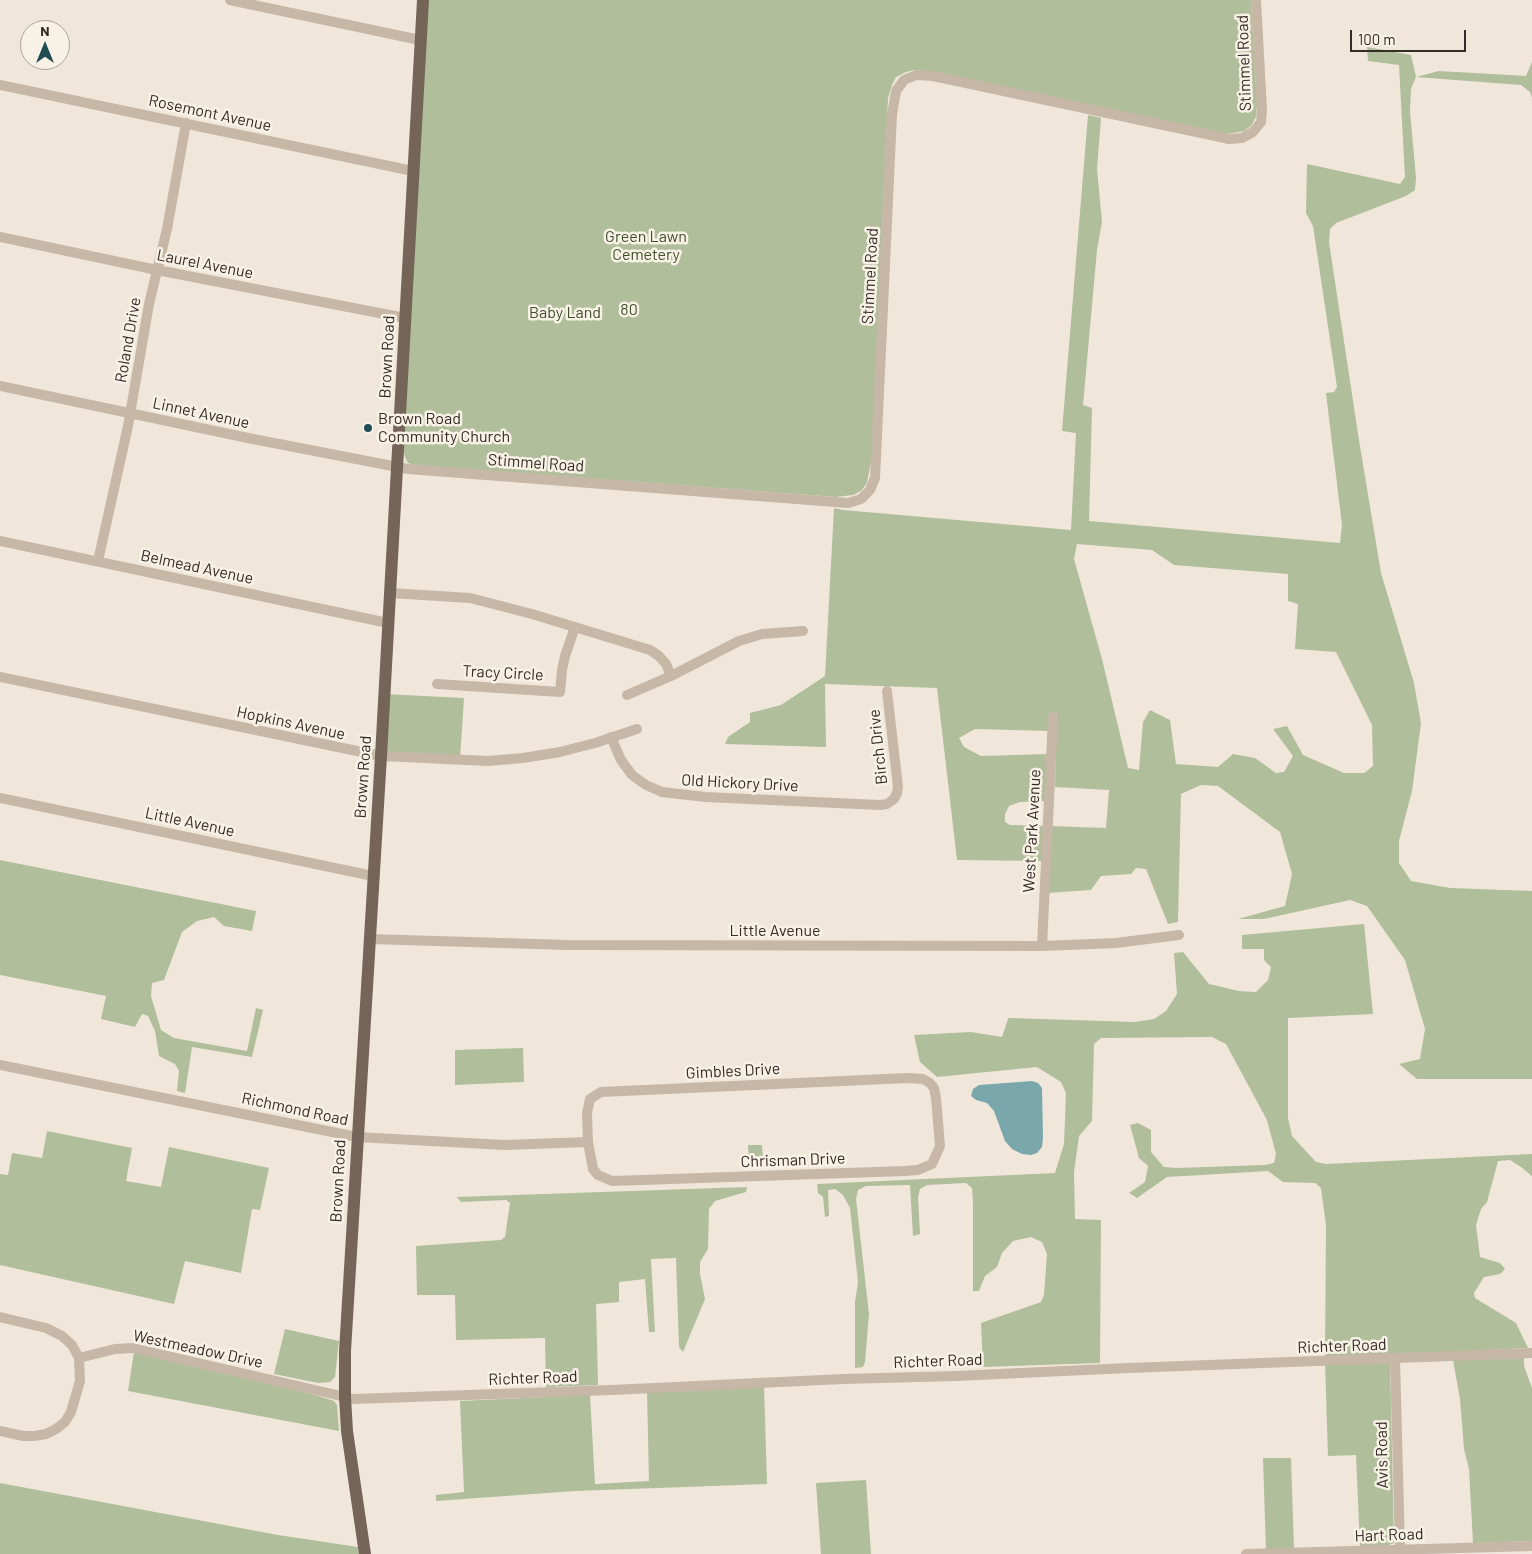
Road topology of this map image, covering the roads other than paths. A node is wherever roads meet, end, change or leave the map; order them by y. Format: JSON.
{"nodes":[{"id":1,"x":230,"y":0,"type":"edge"},
{"id":2,"x":423,"y":0,"type":"edge"},
{"id":3,"x":1256,"y":0,"type":"edge"},
{"id":4,"x":420,"y":40,"type":"junction"},
{"id":5,"x":0,"y":85,"type":"edge"},
{"id":6,"x":186,"y":123,"type":"junction"},
{"id":7,"x":413,"y":171,"type":"junction"},
{"id":8,"x":0,"y":237,"type":"edge"},
{"id":9,"x":157,"y":270,"type":"junction"},
{"id":10,"x":405,"y":318,"type":"junction"},
{"id":11,"x":0,"y":386,"type":"edge"},
{"id":12,"x":130,"y":413,"type":"junction"},
{"id":13,"x":397,"y":467,"type":"junction"},
{"id":14,"x":0,"y":541,"type":"edge"},
{"id":15,"x":98,"y":561,"type":"junction"},
{"id":16,"x":390,"y":593,"type":"junction"},
{"id":17,"x":388,"y":623,"type":"junction"},
{"id":18,"x":574,"y":627,"type":"junction"},
{"id":19,"x":803,"y":630,"type":"dead end"},
{"id":20,"x":672,"y":676,"type":"junction"},
{"id":21,"x":0,"y":677,"type":"edge"},
{"id":22,"x":437,"y":684,"type":"dead end"},
{"id":23,"x":887,"y":691,"type":"dead end"},
{"id":24,"x":627,"y":695,"type":"dead end"},
{"id":25,"x":1053,"y":717,"type":"dead end"},
{"id":26,"x":637,"y":729,"type":"dead end"},
{"id":27,"x":611,"y":737,"type":"junction"},
{"id":28,"x":381,"y":756,"type":"junction"},
{"id":29,"x":0,"y":798,"type":"edge"},
{"id":30,"x":894,"y":799,"type":"joint"},
{"id":31,"x":373,"y":876,"type":"junction"},
{"id":32,"x":1179,"y":935,"type":"dead end"},
{"id":33,"x":370,"y":939,"type":"junction"},
{"id":34,"x":1042,"y":946,"type":"junction"},
{"id":35,"x":0,"y":1064,"type":"edge"},
{"id":36,"x":922,"y":1079,"type":"joint"},
{"id":37,"x":357,"y":1137,"type":"junction"},
{"id":38,"x":588,"y":1142,"type":"junction"},
{"id":39,"x":0,"y":1317,"type":"edge"},
{"id":40,"x":1532,"y":1353,"type":"edge"},
{"id":41,"x":79,"y":1358,"type":"junction"},
{"id":42,"x":1395,"y":1358,"type":"junction"},
{"id":43,"x":345,"y":1397,"type":"junction"},
{"id":44,"x":0,"y":1431,"type":"edge"},
{"id":45,"x":1532,"y":1546,"type":"edge"},
{"id":46,"x":1400,"y":1550,"type":"junction"},
{"id":47,"x":365,"y":1554,"type":"edge"},
{"id":48,"x":1246,"y":1554,"type":"edge"}],
"edges":[{"from":1,"to":4,"type":"street"},
{"from":2,"to":4,"type":"main road","name":"Brown Road"},
{"from":3,"to":13,"type":"street","name":"Stimmel Road"},
{"from":4,"to":7,"type":"main road","name":"Brown Road"},
{"from":5,"to":6,"type":"street","name":"Rosemont Avenue"},
{"from":6,"to":7,"type":"street","name":"Rosemont Avenue"},
{"from":6,"to":9,"type":"street","name":"Roland Drive"},
{"from":7,"to":10,"type":"main road","name":"Brown Road"},
{"from":8,"to":9,"type":"street","name":"Laurel Avenue"},
{"from":9,"to":10,"type":"street","name":"Laurel Avenue"},
{"from":9,"to":12,"type":"street","name":"Roland Drive"},
{"from":10,"to":13,"type":"main road","name":"Brown Road"},
{"from":11,"to":12,"type":"street","name":"Linnet Avenue"},
{"from":12,"to":13,"type":"street","name":"Linnet Avenue"},
{"from":12,"to":15,"type":"street","name":"Roland Drive"},
{"from":13,"to":16,"type":"main road","name":"Brown Road"},
{"from":14,"to":15,"type":"street","name":"Belmead Avenue"},
{"from":15,"to":17,"type":"street","name":"Belmead Avenue"},
{"from":16,"to":17,"type":"main road","name":"Brown Road"},
{"from":16,"to":18,"type":"street"},
{"from":17,"to":28,"type":"main road","name":"Brown Road"},
{"from":18,"to":20,"type":"street"},
{"from":18,"to":22,"type":"street","name":"Tracy Circle"},
{"from":19,"to":20,"type":"street"},
{"from":20,"to":24,"type":"street"},
{"from":21,"to":28,"type":"street","name":"Hopkins Avenue"},
{"from":23,"to":30,"type":"street","name":"Birch Drive"},
{"from":25,"to":34,"type":"street","name":"West Park Avenue"},
{"from":26,"to":27,"type":"street","name":"Hopkins Avenue"},
{"from":27,"to":28,"type":"street","name":"Hopkins Avenue"},
{"from":27,"to":30,"type":"street","name":"Old Hickory Drive"},
{"from":28,"to":31,"type":"main road","name":"Brown Road"},
{"from":29,"to":31,"type":"street","name":"Little Avenue"},
{"from":31,"to":33,"type":"main road","name":"Brown Road"},
{"from":32,"to":34,"type":"street","name":"Little Avenue"},
{"from":33,"to":34,"type":"street","name":"Little Avenue"},
{"from":33,"to":37,"type":"main road","name":"Brown Road"},
{"from":35,"to":37,"type":"street","name":"Richmond Road"},
{"from":36,"to":38,"type":"street","name":"Gimbles Drive"},
{"from":36,"to":38,"type":"street","name":"Chrisman Drive"},
{"from":37,"to":38,"type":"street","name":"Richmond Road"},
{"from":37,"to":43,"type":"main road","name":"Brown Road"},
{"from":39,"to":41,"type":"street"},
{"from":40,"to":42,"type":"street","name":"Richter Road"},
{"from":41,"to":43,"type":"street","name":"Westmeadow Drive"},
{"from":41,"to":44,"type":"street"},
{"from":42,"to":43,"type":"street","name":"Richter Road"},
{"from":42,"to":46,"type":"street","name":"Avis Road"},
{"from":43,"to":47,"type":"main road","name":"Brown Road"},
{"from":45,"to":46,"type":"street","name":"Hart Road"},
{"from":46,"to":48,"type":"street","name":"Hart Road"}]}
